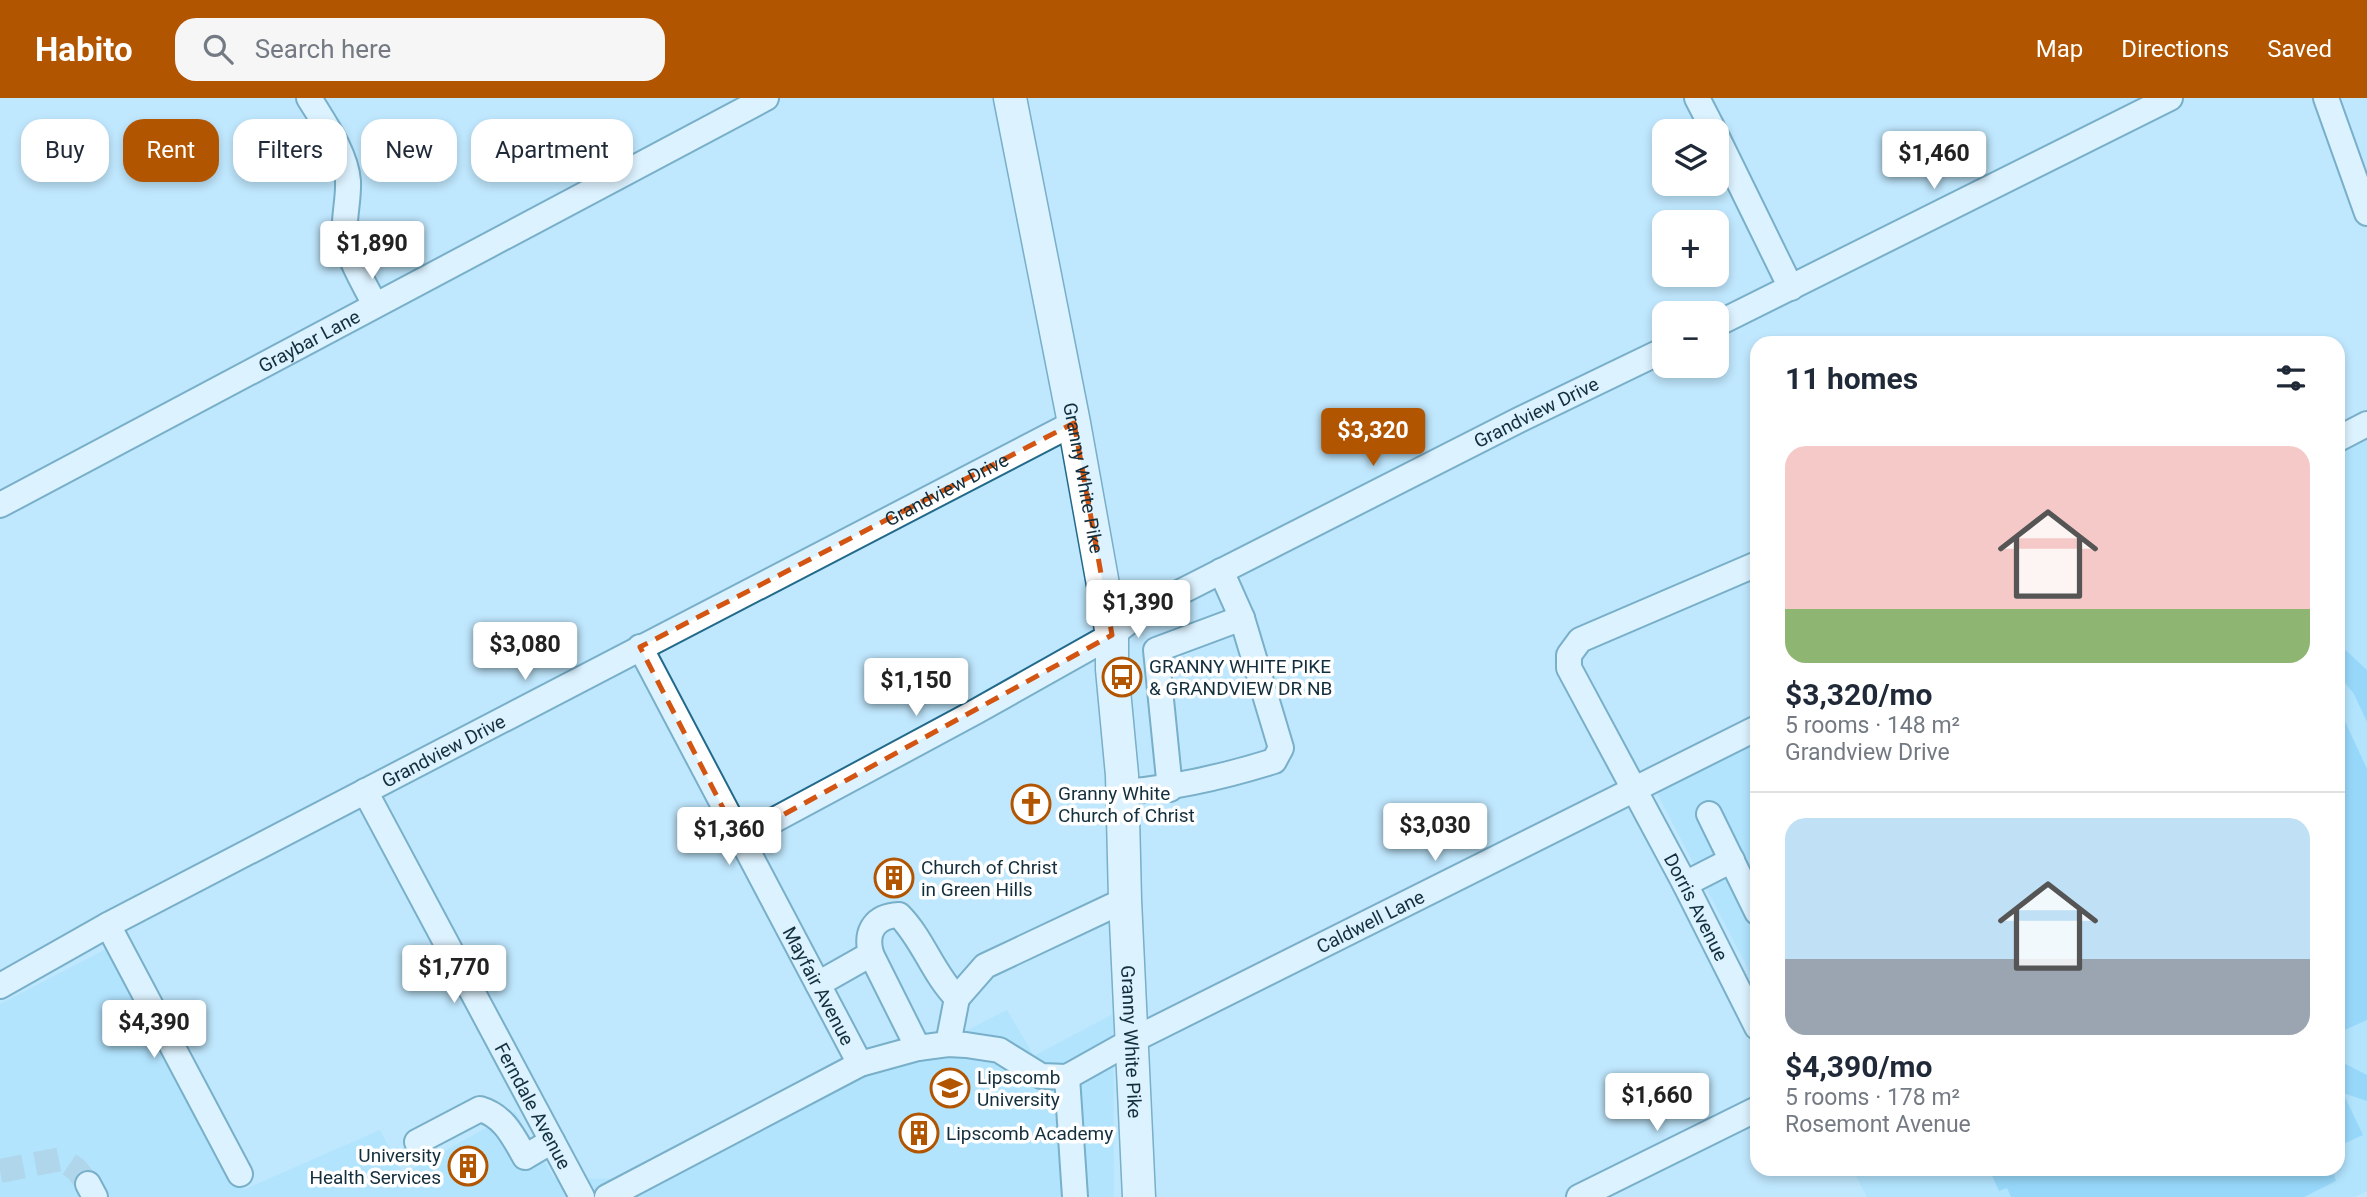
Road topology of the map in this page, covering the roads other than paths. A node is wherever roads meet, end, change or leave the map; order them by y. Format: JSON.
{"nodes":[{"id":1,"x":309,"y":98,"type":"edge"},
{"id":2,"x":766,"y":98,"type":"edge"},
{"id":3,"x":1010,"y":98,"type":"edge"},
{"id":4,"x":1697,"y":98,"type":"edge"},
{"id":5,"x":2170,"y":98,"type":"edge"},
{"id":6,"x":2326,"y":98,"type":"edge"},
{"id":7,"x":1708,"y":119,"type":"edge"},
{"id":8,"x":1729,"y":161,"type":"edge"},
{"id":9,"x":2367,"y":213,"type":"edge"},
{"id":10,"x":1791,"y":288,"type":"junction"},
{"id":11,"x":375,"y":305,"type":"junction"},
{"id":12,"x":1729,"y":318,"type":"edge"},
{"id":13,"x":1652,"y":356,"type":"edge"},
{"id":14,"x":1074,"y":423,"type":"junction"},
{"id":15,"x":2367,"y":424,"type":"edge"},
{"id":16,"x":2345,"y":435,"type":"edge"},
{"id":17,"x":0,"y":505,"type":"edge"},
{"id":18,"x":1750,"y":567,"type":"edge"},
{"id":19,"x":1221,"y":571,"type":"junction"},
{"id":20,"x":1242,"y":618,"type":"junction"},
{"id":21,"x":1112,"y":635,"type":"junction"},
{"id":22,"x":640,"y":647,"type":"junction"},
{"id":23,"x":1750,"y":731,"type":"edge"},
{"id":24,"x":1635,"y":788,"type":"junction"},
{"id":25,"x":1170,"y":789,"type":"junction"},
{"id":26,"x":365,"y":791,"type":"junction"},
{"id":27,"x":1123,"y":792,"type":"junction"},
{"id":28,"x":1709,"y":814,"type":"dead end"},
{"id":29,"x":739,"y":839,"type":"junction"},
{"id":30,"x":1732,"y":860,"type":"junction"},
{"id":31,"x":1685,"y":884,"type":"junction"},
{"id":32,"x":1750,"y":897,"type":"edge"},
{"id":33,"x":1125,"y":900,"type":"junction"},
{"id":34,"x":108,"y":925,"type":"junction"},
{"id":35,"x":871,"y":954,"type":"junction"},
{"id":36,"x":818,"y":984,"type":"junction"},
{"id":37,"x":0,"y":986,"type":"edge"},
{"id":38,"x":957,"y":998,"type":"junction"},
{"id":39,"x":1750,"y":1013,"type":"edge"},
{"id":40,"x":1133,"y":1040,"type":"junction"},
{"id":41,"x":948,"y":1044,"type":"junction"},
{"id":42,"x":918,"y":1048,"type":"junction"},
{"id":43,"x":860,"y":1064,"type":"junction"},
{"id":44,"x":1067,"y":1077,"type":"junction"},
{"id":45,"x":1750,"y":1112,"type":"edge"},
{"id":46,"x":552,"y":1141,"type":"junction"},
{"id":47,"x":417,"y":1142,"type":"dead end"},
{"id":48,"x":240,"y":1174,"type":"dead end"},
{"id":49,"x":582,"y":1197,"type":"edge"},
{"id":50,"x":607,"y":1197,"type":"edge"},
{"id":51,"x":1075,"y":1197,"type":"edge"},
{"id":52,"x":1139,"y":1197,"type":"edge"},
{"id":53,"x":1579,"y":1197,"type":"edge"}],
"edges":[{"from":1,"to":11,"type":"street"},
{"from":2,"to":11,"type":"street","name":"Graybar Lane"},
{"from":3,"to":14,"type":"main road","name":"Granny White Pike"},
{"from":4,"to":7,"type":"street"},
{"from":5,"to":10,"type":"street"},
{"from":6,"to":9,"type":"street"},
{"from":8,"to":10,"type":"street"},
{"from":10,"to":12,"type":"street"},
{"from":11,"to":17,"type":"street","name":"Graybar Lane"},
{"from":13,"to":19,"type":"street","name":"Grandview Drive"},
{"from":14,"to":21,"type":"main road","name":"Granny White Pike"},
{"from":14,"to":22,"type":"street","name":"Grandview Drive"},
{"from":15,"to":16,"type":"street"},
{"from":18,"to":24,"type":"street","name":"Dorris Avenue"},
{"from":19,"to":20,"type":"street"},
{"from":19,"to":21,"type":"street","name":"Grandview Drive"},
{"from":20,"to":25,"type":"street"},
{"from":20,"to":25,"type":"street"},
{"from":21,"to":27,"type":"main road","name":"Granny White Pike"},
{"from":21,"to":29,"type":"street","name":"Grandview Drive"},
{"from":22,"to":26,"type":"street","name":"Grandview Drive"},
{"from":22,"to":29,"type":"street","name":"Mayfair Avenue"},
{"from":23,"to":24,"type":"street","name":"Caldwell Lane"},
{"from":24,"to":31,"type":"street","name":"Dorris Avenue"},
{"from":24,"to":40,"type":"street","name":"Caldwell Lane"},
{"from":25,"to":27,"type":"street"},
{"from":26,"to":34,"type":"street","name":"Grandview Drive"},
{"from":26,"to":46,"type":"street","name":"Ferndale Avenue"},
{"from":27,"to":33,"type":"main road","name":"Granny White Pike"},
{"from":28,"to":30,"type":"street"},
{"from":29,"to":36,"type":"street","name":"Mayfair Avenue"},
{"from":30,"to":31,"type":"street"},
{"from":30,"to":32,"type":"street"},
{"from":31,"to":39,"type":"street","name":"Dorris Avenue"},
{"from":33,"to":38,"type":"street"},
{"from":33,"to":40,"type":"main road","name":"Granny White Pike"},
{"from":34,"to":37,"type":"street","name":"Grandview Drive"},
{"from":34,"to":48,"type":"street"},
{"from":35,"to":36,"type":"street"},
{"from":35,"to":38,"type":"street"},
{"from":35,"to":42,"type":"street"},
{"from":36,"to":43,"type":"street","name":"Mayfair Avenue"},
{"from":38,"to":41,"type":"street"},
{"from":40,"to":44,"type":"street"},
{"from":40,"to":52,"type":"main road","name":"Granny White Pike"},
{"from":41,"to":42,"type":"street","name":"Mayfair Avenue"},
{"from":41,"to":44,"type":"street","name":"Mayfair Avenue"},
{"from":42,"to":43,"type":"street","name":"Mayfair Avenue"},
{"from":43,"to":50,"type":"street"},
{"from":44,"to":51,"type":"street"},
{"from":45,"to":53,"type":"street"},
{"from":46,"to":47,"type":"street"},
{"from":46,"to":49,"type":"street","name":"Ferndale Avenue"}]}
